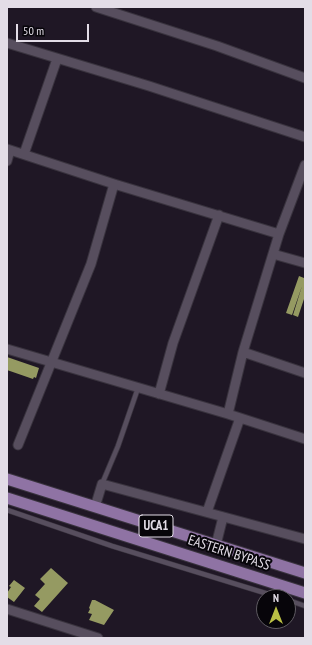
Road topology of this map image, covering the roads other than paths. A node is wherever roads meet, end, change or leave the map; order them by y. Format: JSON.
{"nodes":[{"id":1,"x":96,"y":7,"type":"edge"},
{"id":2,"x":7,"y":43,"type":"edge"},
{"id":3,"x":57,"y":59,"type":"junction"},
{"id":4,"x":305,"y":78,"type":"edge"},
{"id":5,"x":305,"y":137,"type":"edge"},
{"id":6,"x":9,"y":150,"type":"edge"},
{"id":7,"x":24,"y":154,"type":"junction"},
{"id":8,"x":7,"y":161,"type":"edge"},
{"id":9,"x":305,"y":165,"type":"edge"},
{"id":10,"x":114,"y":184,"type":"junction"},
{"id":11,"x":219,"y":215,"type":"junction"},
{"id":12,"x":279,"y":234,"type":"junction"},
{"id":13,"x":273,"y":254,"type":"junction"},
{"id":14,"x":305,"y":263,"type":"edge"},
{"id":15,"x":7,"y":349,"type":"edge"},
{"id":16,"x":243,"y":352,"type":"junction"},
{"id":17,"x":51,"y":361,"type":"junction"},
{"id":18,"x":305,"y":373,"type":"edge"},
{"id":19,"x":138,"y":388,"type":"junction"},
{"id":20,"x":159,"y":394,"type":"junction"},
{"id":21,"x":228,"y":414,"type":"junction"},
{"id":22,"x":240,"y":418,"type":"junction"},
{"id":23,"x":305,"y":439,"type":"edge"},
{"id":24,"x":18,"y":445,"type":"dead end"},
{"id":25,"x":7,"y":479,"type":"edge"},
{"id":26,"x":102,"y":484,"type":"junction"},
{"id":27,"x":7,"y":498,"type":"edge"},
{"id":28,"x":95,"y":507,"type":"junction"},
{"id":29,"x":7,"y":510,"type":"edge"},
{"id":30,"x":207,"y":512,"type":"junction"},
{"id":31,"x":223,"y":517,"type":"junction"},
{"id":32,"x":305,"y":539,"type":"edge"},
{"id":33,"x":216,"y":545,"type":"junction"},
{"id":34,"x":305,"y":573,"type":"edge"},
{"id":35,"x":256,"y":590,"type":"edge"},
{"id":36,"x":305,"y":593,"type":"edge"},
{"id":37,"x":7,"y":609,"type":"edge"},
{"id":38,"x":98,"y":638,"type":"edge"}],
"edges":[{"from":1,"to":4,"type":"street"},
{"from":2,"to":3,"type":"street"},
{"from":3,"to":5,"type":"street"},
{"from":3,"to":7,"type":"street"},
{"from":6,"to":7,"type":"street"},
{"from":6,"to":8,"type":"street"},
{"from":7,"to":10,"type":"street"},
{"from":9,"to":12,"type":"street"},
{"from":10,"to":11,"type":"street"},
{"from":10,"to":17,"type":"street"},
{"from":11,"to":12,"type":"street"},
{"from":11,"to":20,"type":"street"},
{"from":12,"to":13,"type":"street"},
{"from":13,"to":14,"type":"street"},
{"from":13,"to":16,"type":"street"},
{"from":15,"to":17,"type":"street"},
{"from":16,"to":18,"type":"street"},
{"from":16,"to":21,"type":"street"},
{"from":17,"to":19,"type":"street"},
{"from":17,"to":24,"type":"street"},
{"from":19,"to":20,"type":"street"},
{"from":19,"to":26,"type":"lane"},
{"from":20,"to":21,"type":"street"},
{"from":21,"to":22,"type":"street"},
{"from":22,"to":23,"type":"street"},
{"from":22,"to":30,"type":"street"},
{"from":25,"to":28,"type":"main road","name":"EASTERN BYPASS","number":"UCA1"},
{"from":26,"to":28,"type":"street"},
{"from":26,"to":30,"type":"street"},
{"from":27,"to":36,"type":"main road","name":"EASTERN BYPASS"},
{"from":28,"to":33,"type":"main road","name":"EASTERN BYPASS","number":"UCA1"},
{"from":29,"to":35,"type":"lane"},
{"from":30,"to":31,"type":"street"},
{"from":31,"to":32,"type":"street"},
{"from":31,"to":33,"type":"street"},
{"from":33,"to":34,"type":"main road","name":"EASTERN BYPASS","number":"UCA1"},
{"from":37,"to":38,"type":"street"}]}
